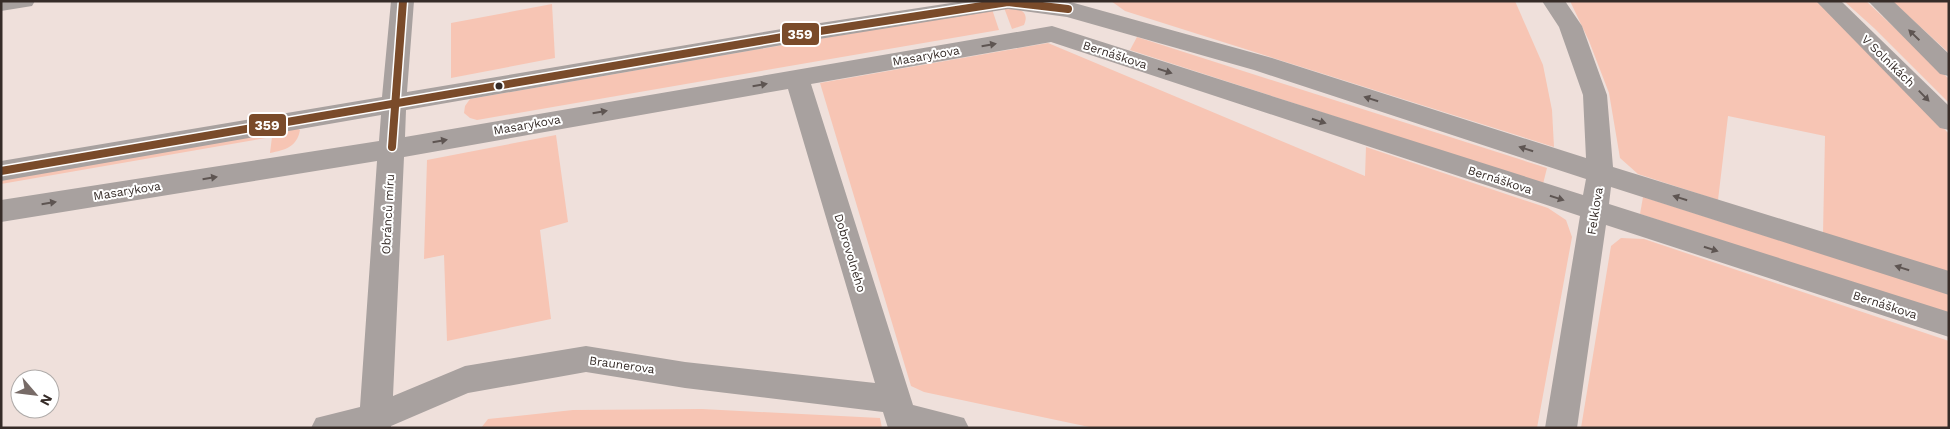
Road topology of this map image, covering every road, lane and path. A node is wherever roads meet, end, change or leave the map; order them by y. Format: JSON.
{"nodes":[{"id":1,"x":24,"y":1,"type":"edge"},
{"id":2,"x":403,"y":1,"type":"edge"},
{"id":3,"x":1553,"y":1,"type":"edge"},
{"id":4,"x":1827,"y":1,"type":"edge"},
{"id":5,"x":1879,"y":1,"type":"edge"},
{"id":6,"x":1,"y":4,"type":"edge"},
{"id":7,"x":1071,"y":4,"type":"edge"},
{"id":8,"x":1052,"y":34,"type":"junction"},
{"id":9,"x":1949,"y":68,"type":"edge"},
{"id":10,"x":797,"y":78,"type":"junction"},
{"id":11,"x":394,"y":104,"type":"junction"},
{"id":12,"x":1949,"y":122,"type":"edge"},
{"id":13,"x":392,"y":149,"type":"junction"},
{"id":14,"x":1,"y":171,"type":"edge"},
{"id":15,"x":1600,"y":173,"type":"junction"},
{"id":16,"x":1,"y":211,"type":"edge"},
{"id":17,"x":1595,"y":211,"type":"junction"},
{"id":18,"x":1949,"y":283,"type":"edge"},
{"id":19,"x":1949,"y":325,"type":"edge"},
{"id":20,"x":900,"y":415,"type":"edge"},
{"id":21,"x":375,"y":423,"type":"edge"},
{"id":22,"x":327,"y":428,"type":"edge"},
{"id":23,"x":953,"y":428,"type":"edge"},
{"id":24,"x":1561,"y":428,"type":"edge"}],
"edges":[{"from":1,"to":6,"type":"street"},
{"from":2,"to":11,"type":"street","name":"Obránců míru"},
{"from":3,"to":15,"type":"street","name":"Felklova"},
{"from":4,"to":12,"type":"street","name":"V Solníkách","one_way":true},
{"from":9,"to":5,"type":"street","one_way":true},
{"from":7,"to":8,"type":"street"},
{"from":7,"to":11,"type":"street"},
{"from":15,"to":7,"type":"street","one_way":true},
{"from":10,"to":8,"type":"street","name":"Masarykova","one_way":true},
{"from":8,"to":17,"type":"street","name":"Bernáškova","one_way":true},
{"from":13,"to":10,"type":"street","name":"Masarykova","one_way":true},
{"from":10,"to":20,"type":"street","name":"Dobrovolného"},
{"from":11,"to":13,"type":"street","name":"Obránců míru"},
{"from":11,"to":14,"type":"street"},
{"from":16,"to":13,"type":"street","name":"Masarykova","one_way":true},
{"from":13,"to":21,"type":"street","name":"Obránců míru"},
{"from":15,"to":17,"type":"street","name":"Felklova"},
{"from":18,"to":15,"type":"street","one_way":true},
{"from":17,"to":19,"type":"street","name":"Bernáškova","one_way":true},
{"from":17,"to":24,"type":"street","name":"Felklova"},
{"from":20,"to":21,"type":"street","name":"Braunerova"},
{"from":20,"to":23,"type":"street","name":"Braunerova"},
{"from":21,"to":22,"type":"street","name":"Braunerova"}]}
